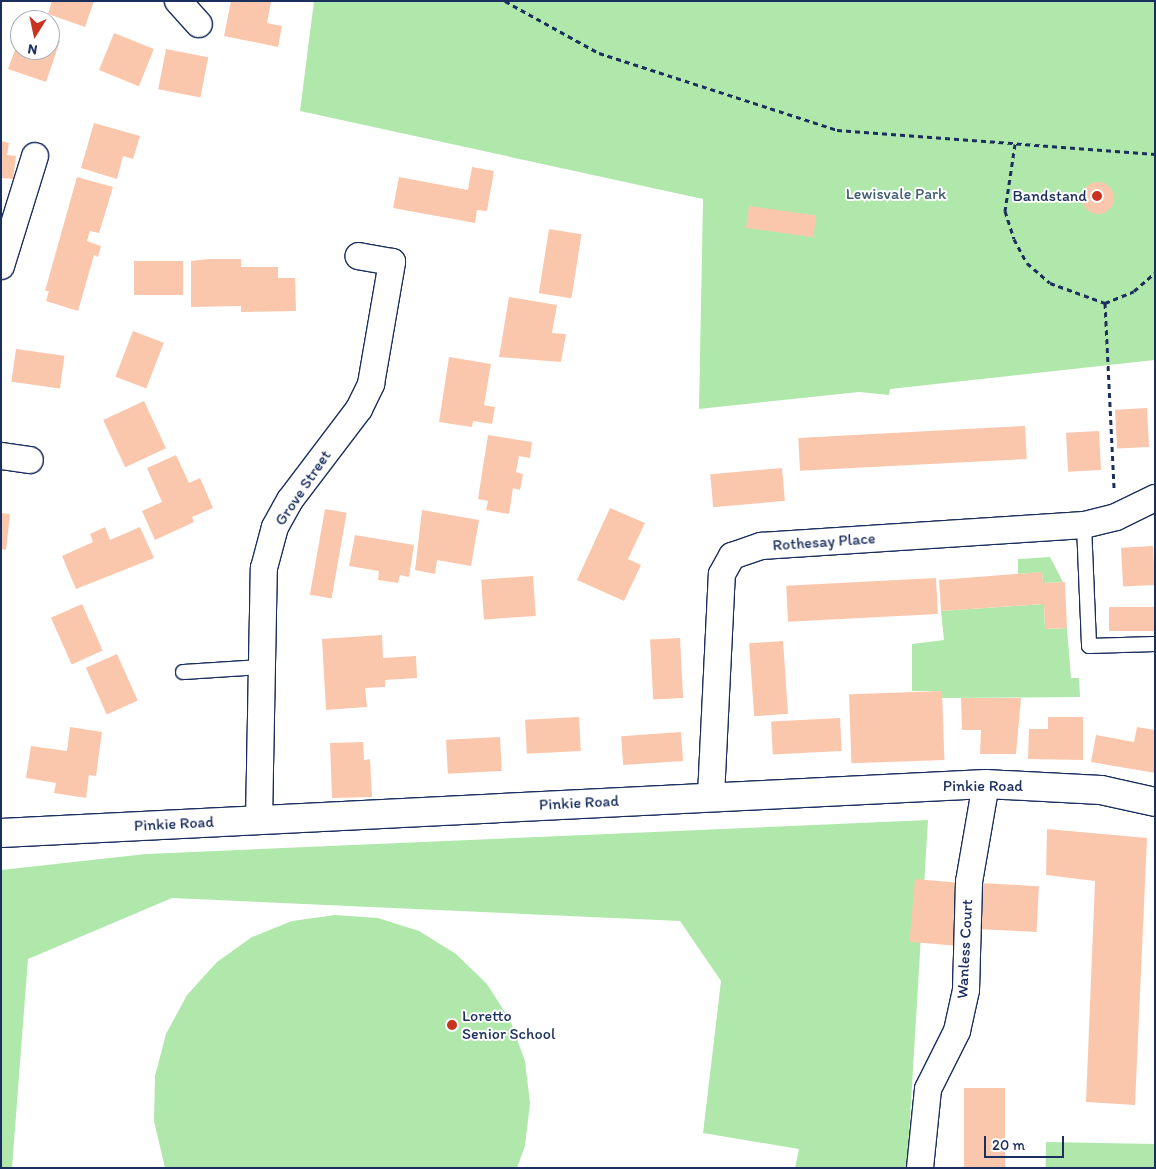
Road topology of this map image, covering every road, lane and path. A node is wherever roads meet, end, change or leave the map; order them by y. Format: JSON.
{"nodes":[{"id":1,"x":178,"y":1,"type":"edge"},
{"id":2,"x":505,"y":1,"type":"edge"},
{"id":3,"x":199,"y":24,"type":"dead end"},
{"id":4,"x":1015,"y":143,"type":"junction"},
{"id":5,"x":1155,"y":154,"type":"edge"},
{"id":6,"x":35,"y":156,"type":"dead end"},
{"id":7,"x":8,"y":220,"type":"edge"},
{"id":8,"x":360,"y":256,"type":"dead end"},
{"id":9,"x":1,"y":266,"type":"edge"},
{"id":10,"x":1155,"y":273,"type":"edge"},
{"id":11,"x":1104,"y":303,"type":"junction"},
{"id":12,"x":1,"y":456,"type":"edge"},
{"id":13,"x":30,"y":460,"type":"dead end"},
{"id":14,"x":1155,"y":498,"type":"edge"},
{"id":15,"x":1116,"y":517,"type":"junction"},
{"id":16,"x":1084,"y":525,"type":"junction"},
{"id":17,"x":1155,"y":644,"type":"edge"},
{"id":18,"x":262,"y":667,"type":"junction"},
{"id":19,"x":183,"y":672,"type":"dead end"},
{"id":20,"x":986,"y":784,"type":"junction"},
{"id":21,"x":710,"y":796,"type":"junction"},
{"id":22,"x":1155,"y":802,"type":"edge"},
{"id":23,"x":258,"y":820,"type":"junction"},
{"id":24,"x":1,"y":833,"type":"edge"},
{"id":25,"x":920,"y":1168,"type":"edge"}],
"edges":[{"from":1,"to":3,"type":"street"},
{"from":2,"to":4,"type":"path"},
{"from":4,"to":5,"type":"path"},
{"from":4,"to":11,"type":"path"},
{"from":6,"to":7,"type":"street"},
{"from":7,"to":9,"type":"street"},
{"from":8,"to":18,"type":"street","name":"Grove Street"},
{"from":10,"to":11,"type":"path"},
{"from":11,"to":15,"type":"path"},
{"from":12,"to":13,"type":"street"},
{"from":14,"to":15,"type":"street","name":"Rothesay Place"},
{"from":15,"to":16,"type":"street","name":"Rothesay Place"},
{"from":16,"to":17,"type":"lane"},
{"from":16,"to":21,"type":"street","name":"Rothesay Place"},
{"from":18,"to":19,"type":"lane"},
{"from":18,"to":23,"type":"street","name":"Grove Street"},
{"from":20,"to":21,"type":"main road","name":"Pinkie Road"},
{"from":20,"to":22,"type":"main road","name":"Pinkie Road"},
{"from":20,"to":25,"type":"street","name":"Wanless Court"},
{"from":21,"to":23,"type":"main road","name":"Pinkie Road"},
{"from":23,"to":24,"type":"main road","name":"Pinkie Road"}]}
